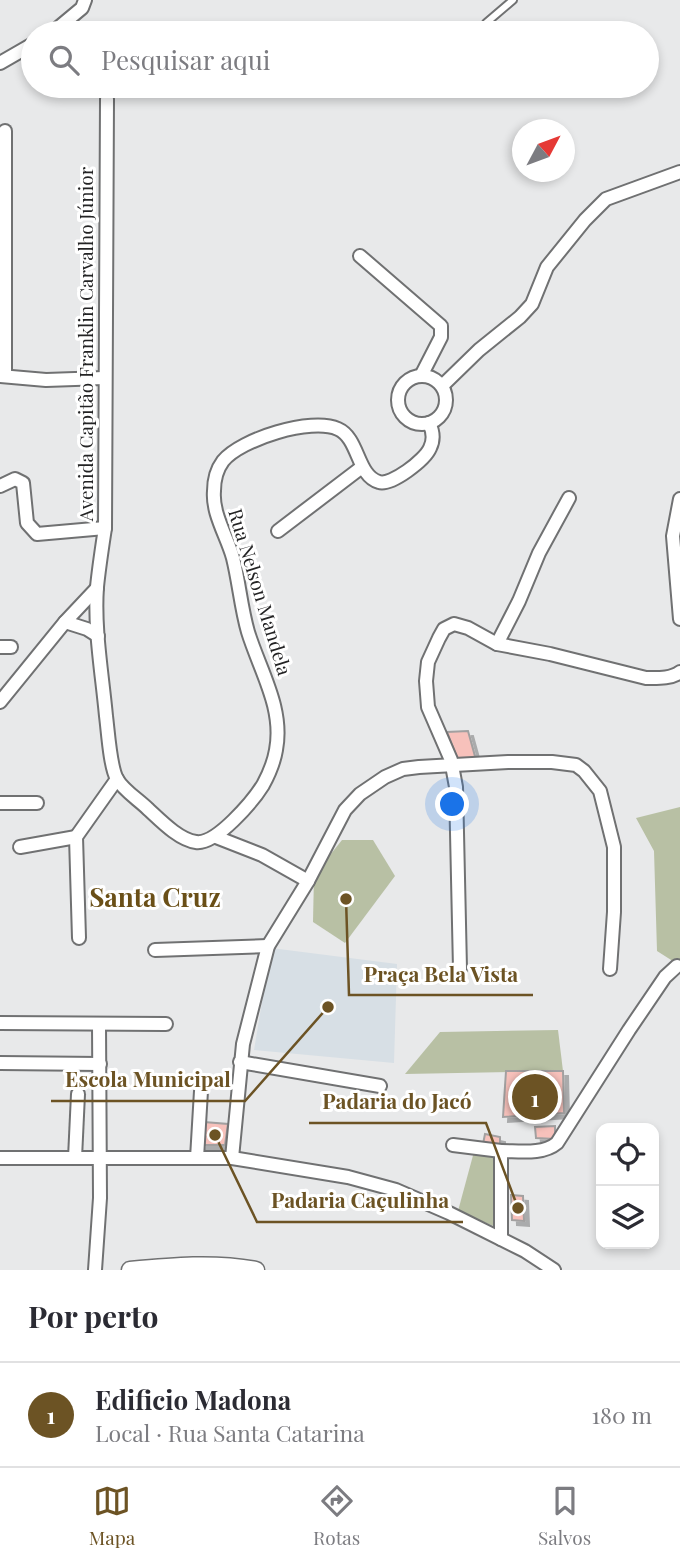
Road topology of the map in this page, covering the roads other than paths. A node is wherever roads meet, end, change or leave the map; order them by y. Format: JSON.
{"nodes":[{"id":1,"x":85,"y":0,"type":"edge"},
{"id":2,"x":513,"y":0,"type":"edge"},
{"id":3,"x":66,"y":21,"type":"edge"},
{"id":4,"x":488,"y":21,"type":"edge"},
{"id":5,"x":21,"y":51,"type":"edge"},
{"id":6,"x":0,"y":63,"type":"edge"},
{"id":7,"x":107,"y":99,"type":"dead end"},
{"id":8,"x":5,"y":131,"type":"dead end"},
{"id":9,"x":680,"y":172,"type":"edge"},
{"id":10,"x":360,"y":256,"type":"dead end"},
{"id":11,"x":3,"y":376,"type":"edge"},
{"id":12,"x":421,"y":376,"type":"junction"},
{"id":13,"x":104,"y":378,"type":"junction"},
{"id":14,"x":442,"y":386,"type":"junction"},
{"id":15,"x":429,"y":423,"type":"junction"},
{"id":16,"x":362,"y":467,"type":"junction"},
{"id":17,"x":0,"y":486,"type":"edge"},
{"id":18,"x":569,"y":498,"type":"dead end"},
{"id":19,"x":680,"y":499,"type":"edge"},
{"id":20,"x":105,"y":528,"type":"junction"},
{"id":21,"x":278,"y":531,"type":"dead end"},
{"id":22,"x":97,"y":588,"type":"junction"},
{"id":23,"x":680,"y":619,"type":"edge"},
{"id":24,"x":65,"y":622,"type":"junction"},
{"id":25,"x":99,"y":636,"type":"junction"},
{"id":26,"x":497,"y":644,"type":"junction"},
{"id":27,"x":680,"y":672,"type":"edge"},
{"id":28,"x":0,"y":702,"type":"edge"},
{"id":29,"x":452,"y":767,"type":"junction"},
{"id":30,"x":117,"y":779,"type":"junction"},
{"id":31,"x":0,"y":803,"type":"edge"},
{"id":32,"x":37,"y":803,"type":"dead end"},
{"id":33,"x":218,"y":835,"type":"junction"},
{"id":34,"x":76,"y":837,"type":"junction"},
{"id":35,"x":20,"y":847,"type":"dead end"},
{"id":36,"x":308,"y":881,"type":"junction"},
{"id":37,"x":79,"y":938,"type":"dead end"},
{"id":38,"x":268,"y":946,"type":"junction"},
{"id":39,"x":155,"y":950,"type":"dead end"},
{"id":40,"x":677,"y":966,"type":"dead end"},
{"id":41,"x":460,"y":969,"type":"dead end"},
{"id":42,"x":610,"y":969,"type":"dead end"},
{"id":43,"x":0,"y":1023,"type":"edge"},
{"id":44,"x":99,"y":1024,"type":"junction"},
{"id":45,"x":166,"y":1024,"type":"dead end"},
{"id":46,"x":240,"y":1062,"type":"junction"},
{"id":47,"x":0,"y":1063,"type":"edge"},
{"id":48,"x":100,"y":1064,"type":"junction"},
{"id":49,"x":380,"y":1086,"type":"dead end"},
{"id":50,"x":201,"y":1091,"type":"dead end"},
{"id":51,"x":78,"y":1094,"type":"dead end"},
{"id":52,"x":453,"y":1144,"type":"dead end"},
{"id":53,"x":501,"y":1151,"type":"junction"},
{"id":54,"x":98,"y":1157,"type":"junction"},
{"id":55,"x":0,"y":1158,"type":"edge"},
{"id":56,"x":75,"y":1158,"type":"junction"},
{"id":57,"x":197,"y":1158,"type":"junction"},
{"id":58,"x":232,"y":1158,"type":"junction"},
{"id":59,"x":501,"y":1239,"type":"junction"},
{"id":60,"x":95,"y":1270,"type":"edge"},
{"id":61,"x":130,"y":1270,"type":"edge"},
{"id":62,"x":256,"y":1270,"type":"edge"},
{"id":63,"x":554,"y":1270,"type":"edge"}],
"edges":[{"from":1,"to":3,"type":"street"},
{"from":2,"to":4,"type":"lane"},
{"from":5,"to":6,"type":"street"},
{"from":7,"to":13,"type":"street","name":"Avenida Capitão Franklin Carvalho Júnior"},
{"from":8,"to":11,"type":"street"},
{"from":9,"to":14,"type":"street"},
{"from":10,"to":12,"type":"street"},
{"from":11,"to":13,"type":"street"},
{"from":12,"to":14,"type":"street"},
{"from":12,"to":15,"type":"street"},
{"from":13,"to":20,"type":"street","name":"Avenida Capitão Franklin Carvalho Júnior"},
{"from":14,"to":15,"type":"street"},
{"from":15,"to":16,"type":"street"},
{"from":16,"to":21,"type":"street"},
{"from":16,"to":33,"type":"street","name":"Rua Nelson Mandela"},
{"from":17,"to":20,"type":"street"},
{"from":18,"to":26,"type":"street"},
{"from":19,"to":23,"type":"street"},
{"from":20,"to":22,"type":"street","name":"Avenida Capitão Franklin Carvalho Júnior"},
{"from":22,"to":24,"type":"street"},
{"from":22,"to":25,"type":"street","name":"Avenida Capitão Franklin Carvalho Júnior"},
{"from":24,"to":25,"type":"street"},
{"from":24,"to":28,"type":"street"},
{"from":25,"to":30,"type":"street","name":"Avenida Capitão Franklin Carvalho Júnior"},
{"from":26,"to":27,"type":"street"},
{"from":26,"to":29,"type":"street"},
{"from":29,"to":36,"type":"street"},
{"from":29,"to":41,"type":"street"},
{"from":29,"to":42,"type":"street"},
{"from":30,"to":33,"type":"street"},
{"from":30,"to":34,"type":"street"},
{"from":31,"to":32,"type":"street"},
{"from":33,"to":36,"type":"street"},
{"from":34,"to":35,"type":"street"},
{"from":34,"to":37,"type":"street"},
{"from":36,"to":38,"type":"street"},
{"from":38,"to":39,"type":"street"},
{"from":38,"to":46,"type":"street"},
{"from":40,"to":53,"type":"street"},
{"from":43,"to":44,"type":"street"},
{"from":44,"to":45,"type":"street"},
{"from":44,"to":48,"type":"street"},
{"from":46,"to":49,"type":"street"},
{"from":46,"to":58,"type":"street"},
{"from":47,"to":48,"type":"street"},
{"from":48,"to":54,"type":"street"},
{"from":50,"to":57,"type":"street"},
{"from":51,"to":56,"type":"street"},
{"from":52,"to":53,"type":"street"},
{"from":53,"to":59,"type":"street"},
{"from":54,"to":56,"type":"street"},
{"from":54,"to":57,"type":"street"},
{"from":54,"to":60,"type":"street"},
{"from":55,"to":56,"type":"street"},
{"from":57,"to":58,"type":"street"},
{"from":58,"to":59,"type":"street"},
{"from":59,"to":63,"type":"street"},
{"from":61,"to":62,"type":"street"}]}
